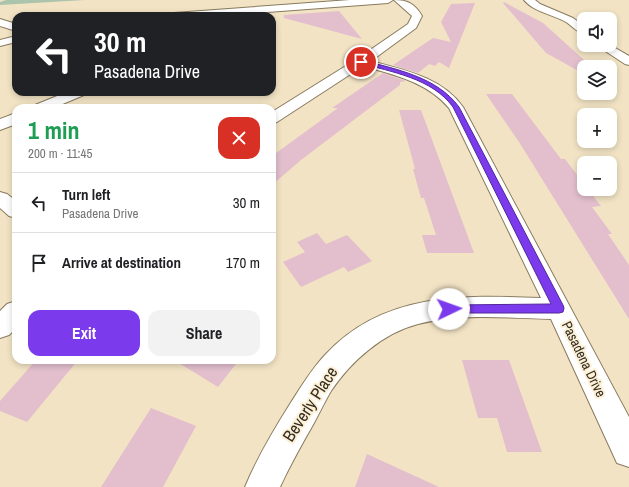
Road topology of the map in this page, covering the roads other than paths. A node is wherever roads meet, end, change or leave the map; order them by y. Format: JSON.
{"nodes":[{"id":1,"x":388,"y":0,"type":"edge"},
{"id":2,"x":399,"y":0,"type":"edge"},
{"id":3,"x":529,"y":0,"type":"edge"},
{"id":4,"x":228,"y":12,"type":"edge"},
{"id":5,"x":0,"y":22,"type":"edge"},
{"id":6,"x":12,"y":26,"type":"edge"},
{"id":7,"x":577,"y":26,"type":"edge"},
{"id":8,"x":12,"y":40,"type":"edge"},
{"id":9,"x":0,"y":43,"type":"edge"},
{"id":10,"x":614,"y":52,"type":"edge"},
{"id":11,"x":629,"y":61,"type":"edge"},
{"id":12,"x":361,"y":62,"type":"junction"},
{"id":13,"x":69,"y":96,"type":"edge"},
{"id":14,"x":50,"y":104,"type":"edge"},
{"id":15,"x":276,"y":116,"type":"edge"},
{"id":16,"x":12,"y":120,"type":"edge"},
{"id":17,"x":0,"y":125,"type":"edge"},
{"id":18,"x":0,"y":198,"type":"edge"},
{"id":19,"x":12,"y":208,"type":"edge"},
{"id":20,"x":559,"y":308,"type":"junction"},
{"id":21,"x":12,"y":316,"type":"edge"},
{"id":22,"x":0,"y":327,"type":"edge"},
{"id":23,"x":629,"y":451,"type":"edge"},
{"id":24,"x":262,"y":487,"type":"edge"}],
"edges":[{"from":1,"to":4,"type":"street"},
{"from":2,"to":12,"type":"street"},
{"from":3,"to":7,"type":"street"},
{"from":5,"to":6,"type":"street"},
{"from":8,"to":9,"type":"street"},
{"from":10,"to":11,"type":"street"},
{"from":12,"to":15,"type":"street"},
{"from":12,"to":20,"type":"street","name":"Pasadena Drive"},
{"from":13,"to":14,"type":"street"},
{"from":16,"to":17,"type":"street"},
{"from":18,"to":19,"type":"street"},
{"from":20,"to":23,"type":"street","name":"Pasadena Drive"},
{"from":20,"to":24,"type":"street","name":"Beverly Place"},
{"from":21,"to":22,"type":"street"}]}
